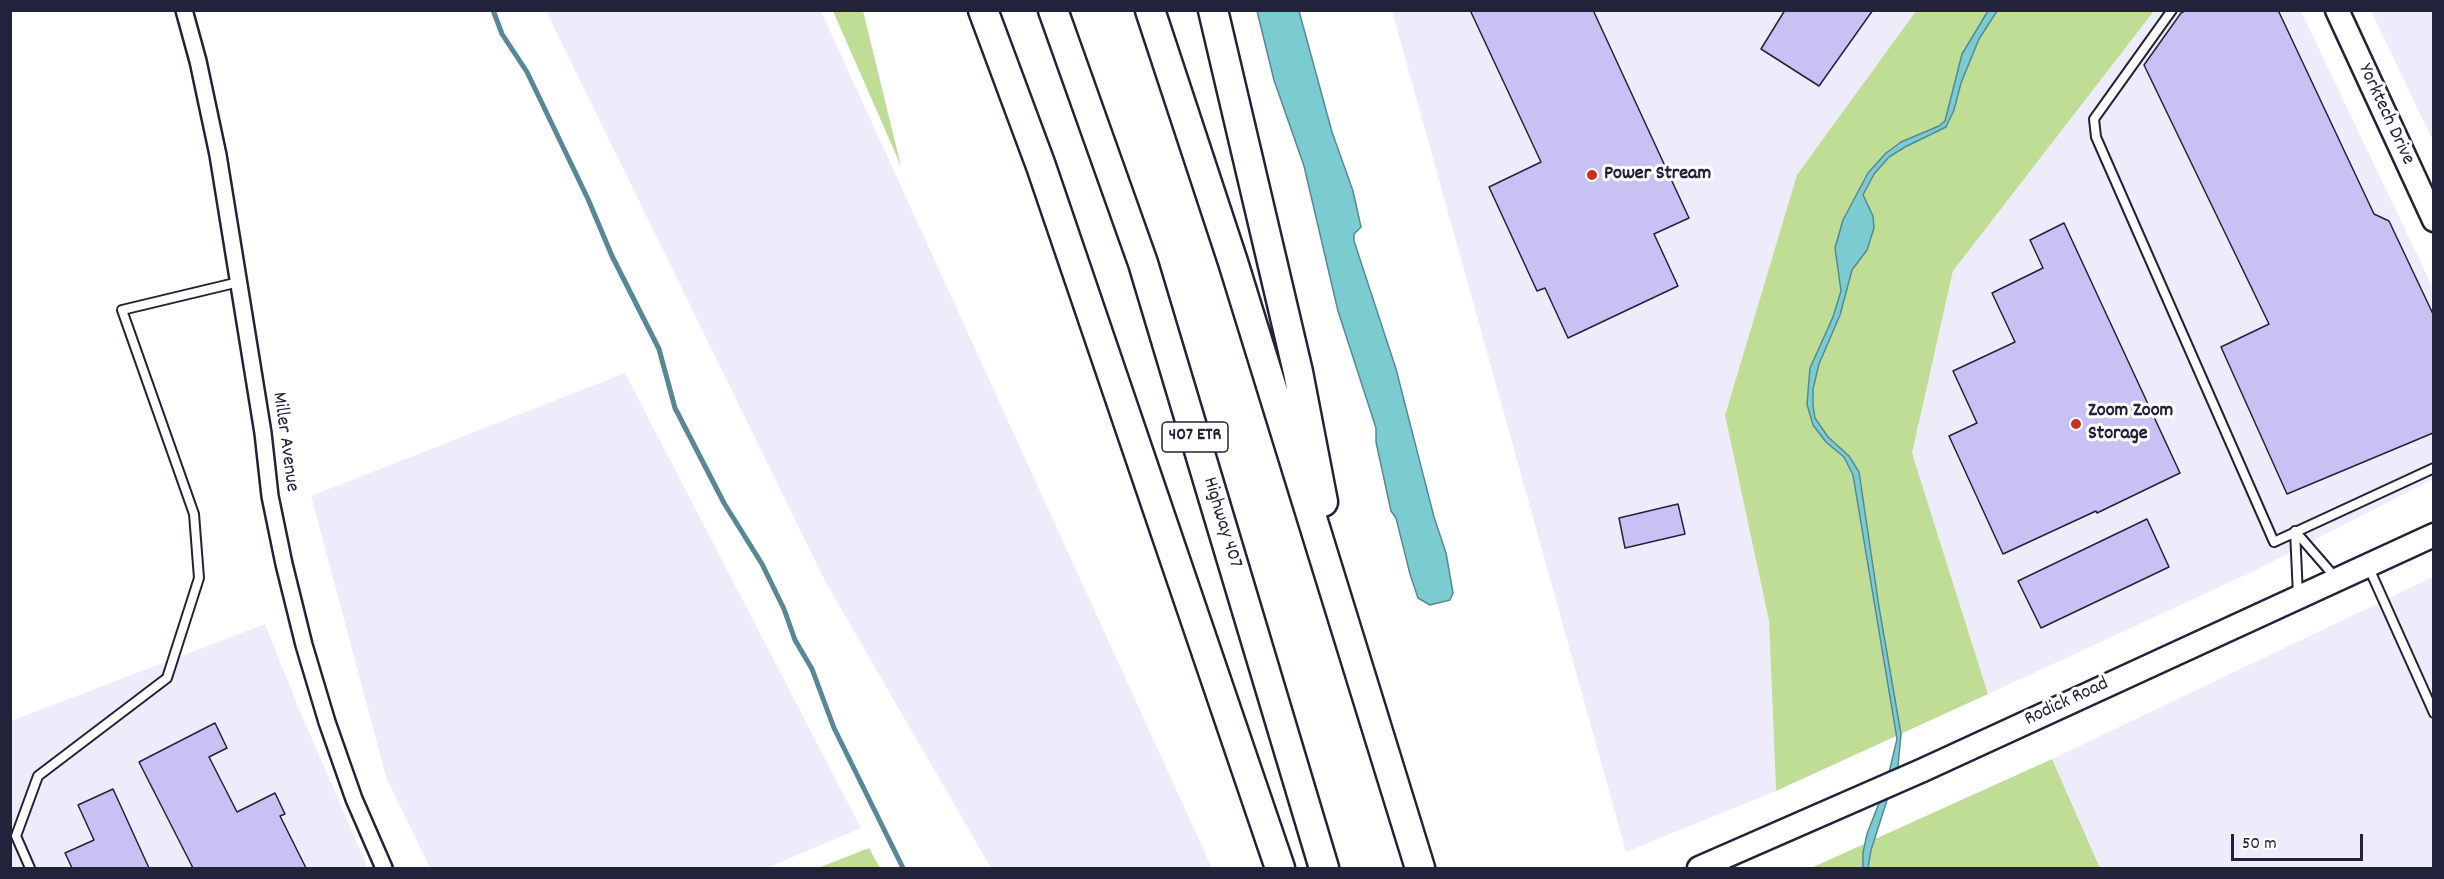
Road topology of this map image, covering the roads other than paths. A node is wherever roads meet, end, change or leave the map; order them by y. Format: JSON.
{"nodes":[{"id":1,"x":184,"y":10,"type":"edge"},
{"id":2,"x":983,"y":10,"type":"edge"},
{"id":3,"x":1053,"y":10,"type":"edge"},
{"id":4,"x":1150,"y":10,"type":"edge"},
{"id":5,"x":1214,"y":10,"type":"edge"},
{"id":6,"x":2172,"y":10,"type":"edge"},
{"id":7,"x":2337,"y":10,"type":"edge"},
{"id":8,"x":2433,"y":220,"type":"edge"},
{"id":9,"x":239,"y":282,"type":"junction"},
{"id":10,"x":2433,"y":468,"type":"edge"},
{"id":11,"x":2295,"y":531,"type":"junction"},
{"id":12,"x":2433,"y":535,"type":"edge"},
{"id":13,"x":2367,"y":564,"type":"junction"},
{"id":14,"x":2336,"y":578,"type":"junction"},
{"id":15,"x":2298,"y":596,"type":"junction"},
{"id":16,"x":1350,"y":642,"type":"junction"},
{"id":17,"x":2433,"y":713,"type":"edge"},
{"id":18,"x":379,"y":867,"type":"edge"},
{"id":19,"x":30,"y":868,"type":"edge"},
{"id":20,"x":1280,"y":868,"type":"edge"},
{"id":21,"x":1324,"y":868,"type":"edge"},
{"id":22,"x":1420,"y":868,"type":"edge"},
{"id":23,"x":1699,"y":868,"type":"edge"}],
"edges":[{"from":1,"to":9,"type":"street","name":"Miller Avenue"},
{"from":2,"to":20,"type":"highway"},
{"from":3,"to":21,"type":"highway","name":"Highway 407","number":"407 ETR"},
{"from":4,"to":16,"type":"highway"},
{"from":5,"to":16,"type":"highway"},
{"from":6,"to":11,"type":"lane"},
{"from":7,"to":8,"type":"main road","name":"Yorktech Drive"},
{"from":9,"to":18,"type":"street","name":"Miller Avenue"},
{"from":9,"to":19,"type":"lane"},
{"from":10,"to":11,"type":"lane"},
{"from":11,"to":14,"type":"lane"},
{"from":11,"to":15,"type":"lane"},
{"from":12,"to":13,"type":"main road","name":"Rodick Road"},
{"from":13,"to":14,"type":"main road","name":"Rodick Road"},
{"from":13,"to":17,"type":"lane"},
{"from":14,"to":15,"type":"main road","name":"Rodick Road"},
{"from":15,"to":23,"type":"main road","name":"Rodick Road"},
{"from":16,"to":22,"type":"highway"}]}
